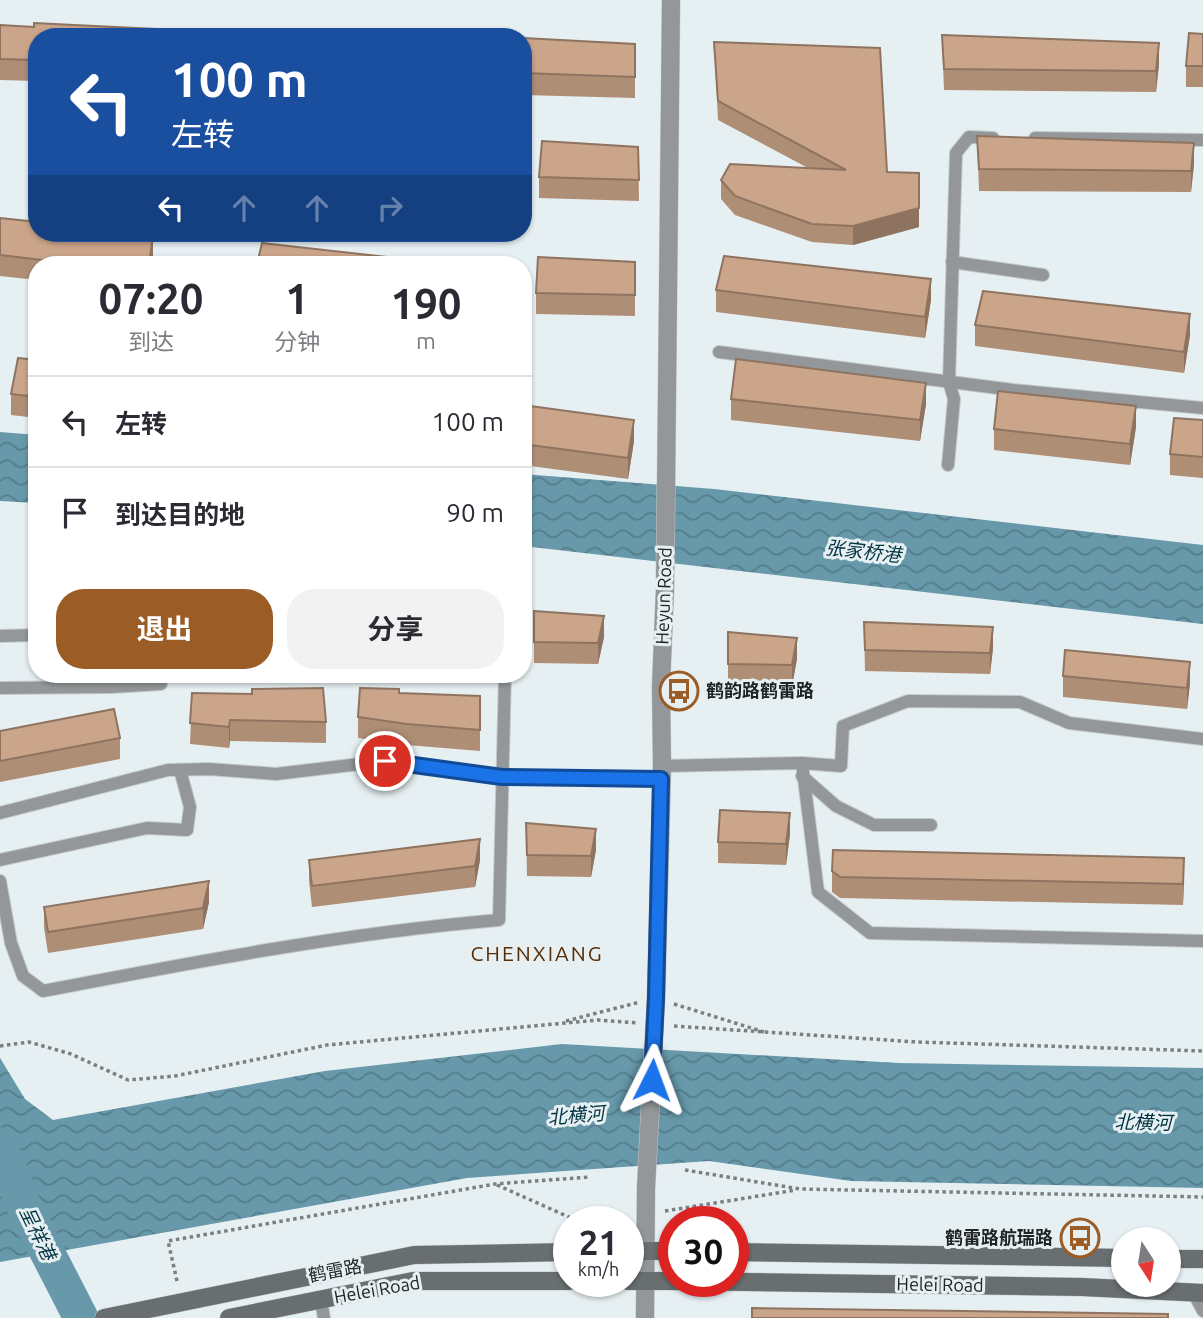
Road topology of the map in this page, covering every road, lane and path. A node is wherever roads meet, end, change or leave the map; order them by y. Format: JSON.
{"nodes":[{"id":1,"x":671,"y":0,"type":"edge"},
{"id":2,"x":1010,"y":138,"type":"edge"},
{"id":3,"x":1024,"y":138,"type":"edge"},
{"id":4,"x":1203,"y":140,"type":"edge"},
{"id":5,"x":952,"y":262,"type":"junction"},
{"id":6,"x":1043,"y":275,"type":"dead end"},
{"id":7,"x":719,"y":352,"type":"dead end"},
{"id":8,"x":950,"y":382,"type":"junction"},
{"id":9,"x":1203,"y":408,"type":"edge"},
{"id":10,"x":948,"y":465,"type":"dead end"},
{"id":11,"x":28,"y":635,"type":"edge"},
{"id":12,"x":0,"y":636,"type":"edge"},
{"id":13,"x":161,"y":683,"type":"edge"},
{"id":14,"x":505,"y":683,"type":"edge"},
{"id":15,"x":0,"y":688,"type":"edge"},
{"id":16,"x":1203,"y":739,"type":"edge"},
{"id":17,"x":180,"y":770,"type":"junction"},
{"id":18,"x":802,"y":770,"type":"junction"},
{"id":19,"x":661,"y":772,"type":"junction"},
{"id":20,"x":502,"y":777,"type":"junction"},
{"id":21,"x":0,"y":813,"type":"edge"},
{"id":22,"x":931,"y":825,"type":"dead end"},
{"id":23,"x":0,"y":860,"type":"edge"},
{"id":24,"x":0,"y":881,"type":"edge"},
{"id":25,"x":1203,"y":941,"type":"edge"},
{"id":26,"x":656,"y":998,"type":"junction"},
{"id":27,"x":639,"y":1023,"type":"dead end"},
{"id":28,"x":552,"y":1024,"type":"junction"},
{"id":29,"x":666,"y":1026,"type":"dead end"},
{"id":30,"x":769,"y":1033,"type":"junction"},
{"id":31,"x":0,"y":1046,"type":"edge"},
{"id":32,"x":1203,"y":1051,"type":"edge"},
{"id":33,"x":685,"y":1170,"type":"dead end"},
{"id":34,"x":589,"y":1177,"type":"dead end"},
{"id":35,"x":495,"y":1184,"type":"junction"},
{"id":36,"x":800,"y":1189,"type":"junction"},
{"id":37,"x":1203,"y":1197,"type":"edge"},
{"id":38,"x":553,"y":1210,"type":"edge"},
{"id":39,"x":646,"y":1214,"type":"junction"},
{"id":40,"x":644,"y":1222,"type":"edge"},
{"id":41,"x":553,"y":1252,"type":"edge"},
{"id":42,"x":749,"y":1252,"type":"edge"},
{"id":43,"x":1111,"y":1258,"type":"edge"},
{"id":44,"x":1181,"y":1259,"type":"edge"},
{"id":45,"x":1203,"y":1259,"type":"edge"},
{"id":46,"x":177,"y":1281,"type":"dead end"},
{"id":47,"x":553,"y":1281,"type":"edge"},
{"id":48,"x":749,"y":1282,"type":"edge"},
{"id":49,"x":1198,"y":1293,"type":"edge"},
{"id":50,"x":640,"y":1297,"type":"edge"},
{"id":51,"x":321,"y":1300,"type":"junction"},
{"id":52,"x":1203,"y":1311,"type":"edge"},
{"id":53,"x":104,"y":1318,"type":"edge"},
{"id":54,"x":229,"y":1318,"type":"edge"},
{"id":55,"x":324,"y":1318,"type":"edge"},
{"id":56,"x":645,"y":1318,"type":"edge"}],
"edges":[{"from":1,"to":19,"type":"street","name":"Heyun Road"},
{"from":2,"to":5,"type":"lane"},
{"from":3,"to":4,"type":"lane"},
{"from":5,"to":6,"type":"lane"},
{"from":5,"to":8,"type":"lane"},
{"from":7,"to":8,"type":"lane"},
{"from":8,"to":9,"type":"lane"},
{"from":8,"to":10,"type":"lane"},
{"from":11,"to":12,"type":"lane"},
{"from":13,"to":15,"type":"lane"},
{"from":14,"to":20,"type":"lane"},
{"from":16,"to":18,"type":"lane"},
{"from":17,"to":20,"type":"lane"},
{"from":17,"to":21,"type":"lane"},
{"from":17,"to":23,"type":"lane"},
{"from":18,"to":19,"type":"lane"},
{"from":18,"to":22,"type":"lane"},
{"from":18,"to":25,"type":"lane"},
{"from":19,"to":20,"type":"lane"},
{"from":19,"to":26,"type":"street","name":"Heyun Road"},
{"from":20,"to":24,"type":"lane"},
{"from":26,"to":28,"type":"path"},
{"from":26,"to":30,"type":"path"},
{"from":26,"to":39,"type":"street","name":"Heyun Road","bridge":true},
{"from":27,"to":28,"type":"path"},
{"from":28,"to":31,"type":"path"},
{"from":29,"to":30,"type":"path"},
{"from":30,"to":32,"type":"path"},
{"from":33,"to":36,"type":"path"},
{"from":34,"to":35,"type":"path"},
{"from":35,"to":38,"type":"path"},
{"from":35,"to":46,"type":"path"},
{"from":36,"to":37,"type":"path"},
{"from":36,"to":39,"type":"path"},
{"from":39,"to":40,"type":"street","name":"Heyun Road"},
{"from":41,"to":53,"type":"street","name":"鹤雷路"},
{"from":42,"to":43,"type":"street"},
{"from":44,"to":45,"type":"street"},
{"from":47,"to":51,"type":"street","name":"Helei Road"},
{"from":48,"to":49,"type":"street","name":"Helei Road"},
{"from":49,"to":52,"type":"lane"},
{"from":50,"to":56,"type":"street","name":"Heyun Road"},
{"from":51,"to":54,"type":"street","name":"Helei Road"},
{"from":51,"to":55,"type":"lane"}]}
